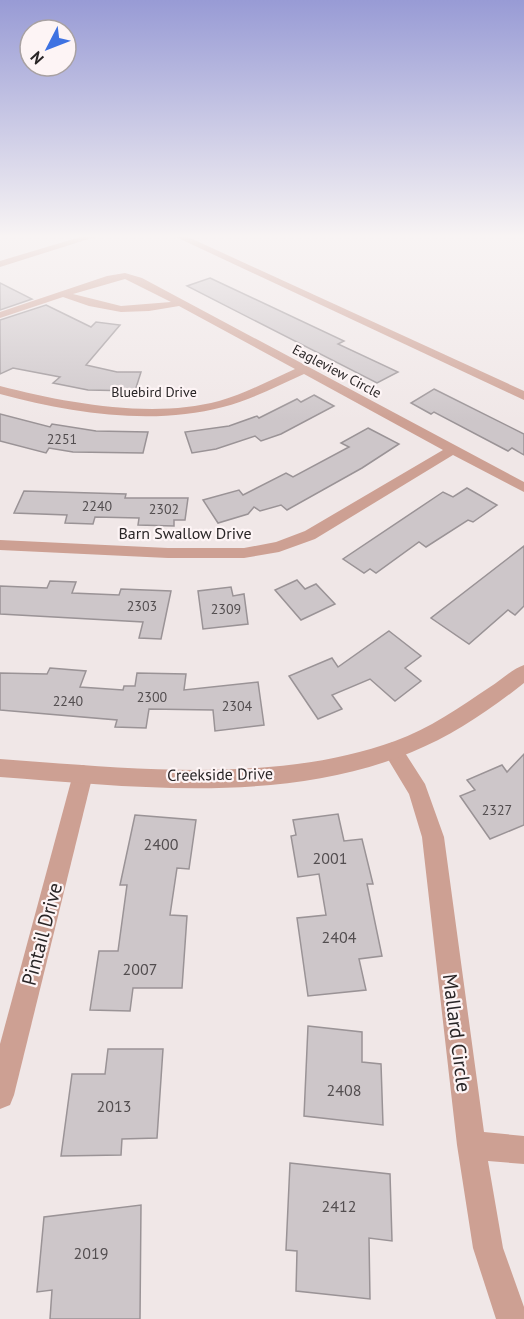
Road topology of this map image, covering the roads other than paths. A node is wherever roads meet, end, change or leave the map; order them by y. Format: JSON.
{"nodes":[{"id":1,"x":50,"y":299,"type":"edge"},
{"id":2,"x":75,"y":299,"type":"edge"},
{"id":3,"x":171,"y":299,"type":"edge"},
{"id":4,"x":313,"y":299,"type":"edge"},
{"id":5,"x":179,"y":303,"type":"junction"},
{"id":6,"x":0,"y":315,"type":"edge"},
{"id":7,"x":303,"y":370,"type":"junction"},
{"id":8,"x":0,"y":390,"type":"edge"},
{"id":9,"x":524,"y":396,"type":"edge"},
{"id":10,"x":453,"y":450,"type":"junction"},
{"id":11,"x":524,"y":488,"type":"edge"},
{"id":12,"x":0,"y":545,"type":"edge"},
{"id":13,"x":524,"y":672,"type":"edge"},
{"id":14,"x":393,"y":751,"type":"junction"},
{"id":15,"x":0,"y":768,"type":"edge"},
{"id":16,"x":83,"y":774,"type":"junction"},
{"id":17,"x":0,"y":1095,"type":"edge"},
{"id":18,"x":471,"y":1145,"type":"junction"},
{"id":19,"x":524,"y":1150,"type":"edge"},
{"id":20,"x":512,"y":1319,"type":"edge"}],
"edges":[{"from":1,"to":6,"type":"street","name":"Eagleview Circle"},
{"from":2,"to":5,"type":"street"},
{"from":3,"to":5,"type":"street","name":"Eagleview Circle"},
{"from":4,"to":9,"type":"street"},
{"from":5,"to":7,"type":"street","name":"Eagleview Circle"},
{"from":7,"to":8,"type":"street","name":"Bluebird Drive"},
{"from":7,"to":10,"type":"street","name":"Eagleview Circle"},
{"from":10,"to":11,"type":"street","name":"Eagleview Circle"},
{"from":10,"to":12,"type":"street","name":"Barn Swallow Drive"},
{"from":13,"to":14,"type":"street","name":"Creekside Drive"},
{"from":14,"to":16,"type":"street","name":"Creekside Drive"},
{"from":14,"to":18,"type":"street","name":"Mallard Circle"},
{"from":15,"to":16,"type":"street","name":"Creekside Drive"},
{"from":16,"to":17,"type":"street","name":"Pintail Drive"},
{"from":18,"to":19,"type":"street"},
{"from":18,"to":20,"type":"street","name":"Mallard Circle"}]}
